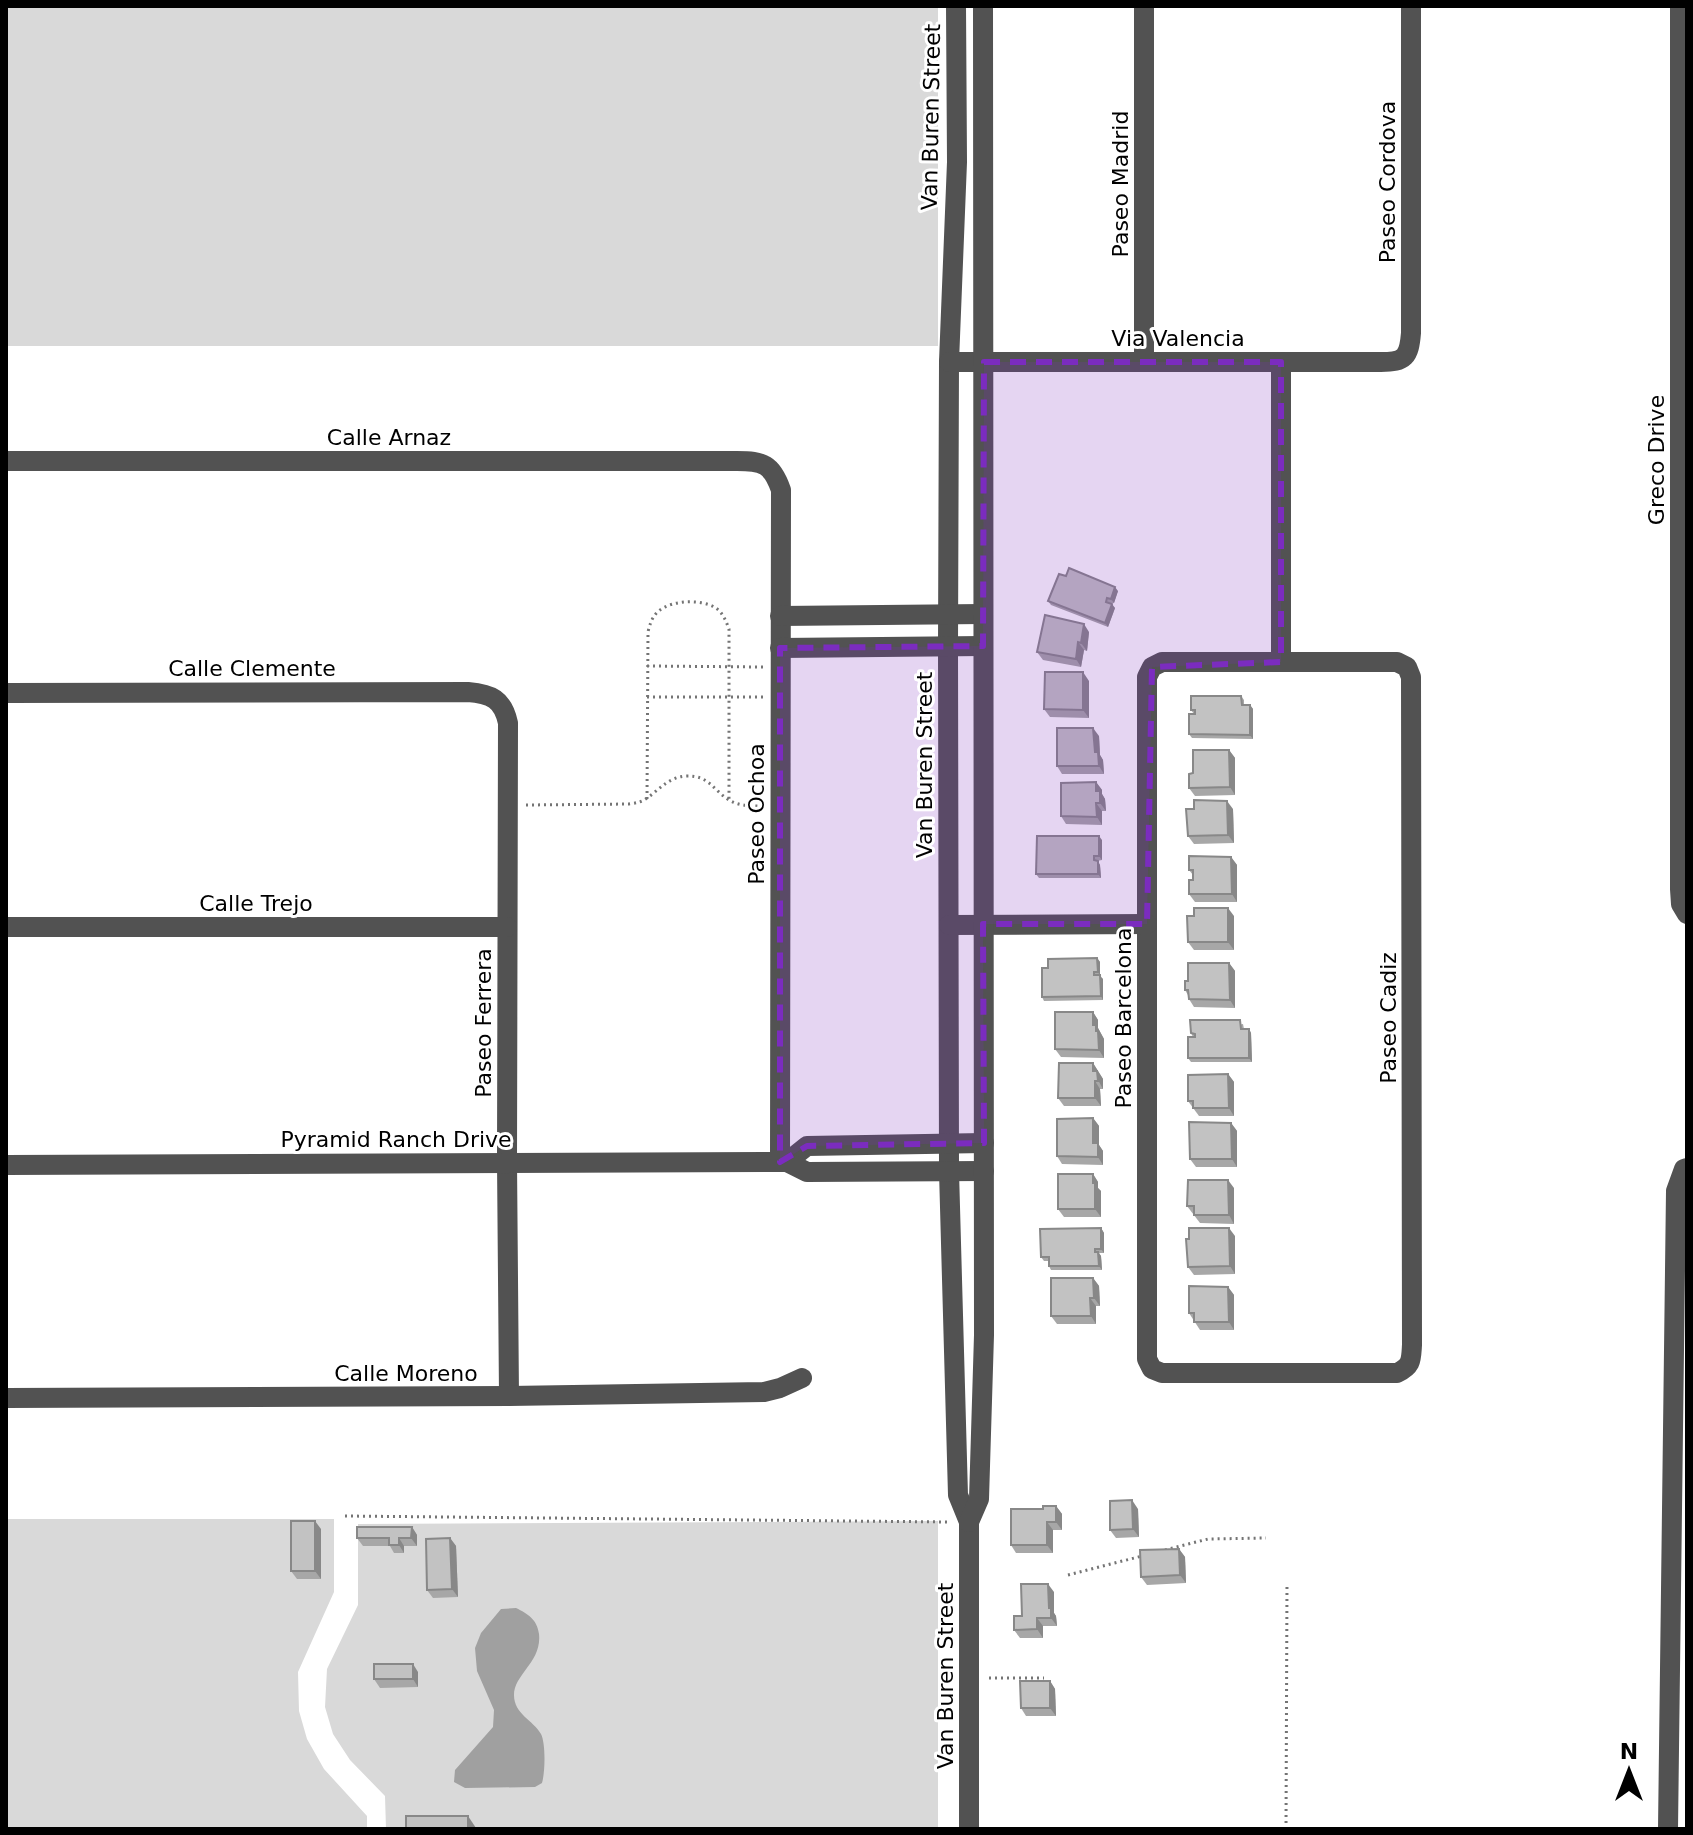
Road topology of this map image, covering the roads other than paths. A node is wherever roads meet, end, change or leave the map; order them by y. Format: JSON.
{"nodes":[{"id":1,"x":956,"y":6,"type":"edge"},
{"id":2,"x":983,"y":6,"type":"edge"},
{"id":3,"x":1144,"y":6,"type":"edge"},
{"id":4,"x":1411,"y":6,"type":"edge"},
{"id":5,"x":1680,"y":6,"type":"edge"},
{"id":6,"x":1684,"y":173,"type":"edge"},
{"id":7,"x":1405,"y":357,"type":"joint"},
{"id":8,"x":949,"y":362,"type":"junction"},
{"id":9,"x":984,"y":362,"type":"junction"},
{"id":10,"x":1144,"y":362,"type":"junction"},
{"id":11,"x":1281,"y":362,"type":"junction"},
{"id":12,"x":1684,"y":421,"type":"edge"},
{"id":13,"x":6,"y":461,"type":"edge"},
{"id":14,"x":770,"y":468,"type":"joint"},
{"id":15,"x":983,"y":614,"type":"junction"},
{"id":16,"x":949,"y":615,"type":"junction"},
{"id":17,"x":780,"y":616,"type":"junction"},
{"id":18,"x":983,"y":646,"type":"junction"},
{"id":19,"x":948,"y":648,"type":"junction"},
{"id":20,"x":780,"y":658,"type":"junction"},
{"id":21,"x":1281,"y":662,"type":"junction"},
{"id":22,"x":1684,"y":670,"type":"edge"},
{"id":23,"x":6,"y":693,"type":"edge"},
{"id":24,"x":497,"y":701,"type":"joint"},
{"id":25,"x":1686,"y":914,"type":"edge"},
{"id":26,"x":983,"y":924,"type":"junction"},
{"id":27,"x":1147,"y":924,"type":"junction"},
{"id":28,"x":949,"y":925,"type":"junction"},
{"id":29,"x":6,"y":927,"type":"edge"},
{"id":30,"x":507,"y":927,"type":"junction"},
{"id":31,"x":949,"y":1143,"type":"junction"},
{"id":32,"x":984,"y":1143,"type":"junction"},
{"id":33,"x":507,"y":1162,"type":"junction"},
{"id":34,"x":784,"y":1162,"type":"junction"},
{"id":35,"x":6,"y":1165,"type":"edge"},
{"id":36,"x":1687,"y":1168,"type":"edge"},
{"id":37,"x":949,"y":1171,"type":"junction"},
{"id":38,"x":984,"y":1171,"type":"junction"},
{"id":39,"x":1152,"y":1369,"type":"joint"},
{"id":40,"x":802,"y":1378,"type":"dead end"},
{"id":41,"x":509,"y":1396,"type":"junction"},
{"id":42,"x":6,"y":1398,"type":"edge"},
{"id":43,"x":1680,"y":1411,"type":"edge"},
{"id":44,"x":969,"y":1522,"type":"junction"},
{"id":45,"x":1679,"y":1644,"type":"edge"},
{"id":46,"x":969,"y":1829,"type":"edge"},
{"id":47,"x":1668,"y":1829,"type":"edge"}],
"edges":[{"from":1,"to":8,"type":"street","name":"Van Buren Street"},
{"from":2,"to":9,"type":"street","name":"Van Buren Street"},
{"from":3,"to":10,"type":"street","name":"Paseo Madrid"},
{"from":4,"to":7,"type":"street","name":"Paseo Cordova"},
{"from":5,"to":6,"type":"street","name":"Greco Drive"},
{"from":6,"to":12,"type":"street","name":"Greco Drive"},
{"from":7,"to":11,"type":"street","name":"Via Valencia"},
{"from":8,"to":9,"type":"street","name":"Via Valencia"},
{"from":8,"to":16,"type":"street","name":"Van Buren Street"},
{"from":9,"to":10,"type":"street","name":"Via Valencia"},
{"from":9,"to":15,"type":"street","name":"Van Buren Street"},
{"from":10,"to":11,"type":"street","name":"Via Valencia"},
{"from":11,"to":21,"type":"street"},
{"from":12,"to":22,"type":"street","name":"Greco Drive"},
{"from":13,"to":14,"type":"street","name":"Calle Arnaz"},
{"from":14,"to":17,"type":"street","name":"Paseo Ochoa"},
{"from":15,"to":16,"type":"street"},
{"from":15,"to":18,"type":"street","name":"Van Buren Street"},
{"from":16,"to":17,"type":"street"},
{"from":16,"to":19,"type":"street","name":"Van Buren Street"},
{"from":17,"to":20,"type":"street","name":"Paseo Ochoa"},
{"from":18,"to":19,"type":"street"},
{"from":18,"to":26,"type":"street","name":"Van Buren Street"},
{"from":19,"to":20,"type":"street"},
{"from":19,"to":28,"type":"street","name":"Van Buren Street"},
{"from":20,"to":34,"type":"street","name":"Paseo Ochoa"},
{"from":21,"to":27,"type":"street","name":"Paseo Barcelona"},
{"from":21,"to":39,"type":"street","name":"Paseo Cadiz"},
{"from":22,"to":25,"type":"street","name":"Greco Drive"},
{"from":23,"to":24,"type":"street","name":"Calle Clemente"},
{"from":24,"to":30,"type":"street","name":"Paseo Ferrera"},
{"from":26,"to":27,"type":"street"},
{"from":26,"to":28,"type":"street"},
{"from":26,"to":32,"type":"street","name":"Van Buren Street"},
{"from":27,"to":39,"type":"street","name":"Paseo Barcelona"},
{"from":28,"to":31,"type":"street","name":"Van Buren Street"},
{"from":29,"to":30,"type":"street","name":"Calle Trejo"},
{"from":30,"to":33,"type":"street","name":"Paseo Ferrera"},
{"from":31,"to":32,"type":"street","name":"Pyramid Ranch Drive"},
{"from":31,"to":34,"type":"street","name":"Pyramid Ranch Drive"},
{"from":31,"to":37,"type":"street","name":"Van Buren Street"},
{"from":32,"to":38,"type":"street","name":"Van Buren Street"},
{"from":33,"to":34,"type":"street","name":"Pyramid Ranch Drive"},
{"from":33,"to":35,"type":"street","name":"Pyramid Ranch Drive"},
{"from":33,"to":41,"type":"street","name":"Paseo Ferrera"},
{"from":34,"to":37,"type":"street","name":"Pyramid Ranch Drive"},
{"from":36,"to":43,"type":"street"},
{"from":37,"to":38,"type":"street","name":"Pyramid Ranch Drive"},
{"from":37,"to":44,"type":"street","name":"Van Buren Street"},
{"from":38,"to":44,"type":"street","name":"Van Buren Street"},
{"from":40,"to":41,"type":"street","name":"Calle Moreno"},
{"from":41,"to":42,"type":"street","name":"Calle Moreno"},
{"from":43,"to":45,"type":"street"},
{"from":44,"to":46,"type":"street","name":"Van Buren Street"},
{"from":45,"to":47,"type":"street"}]}
